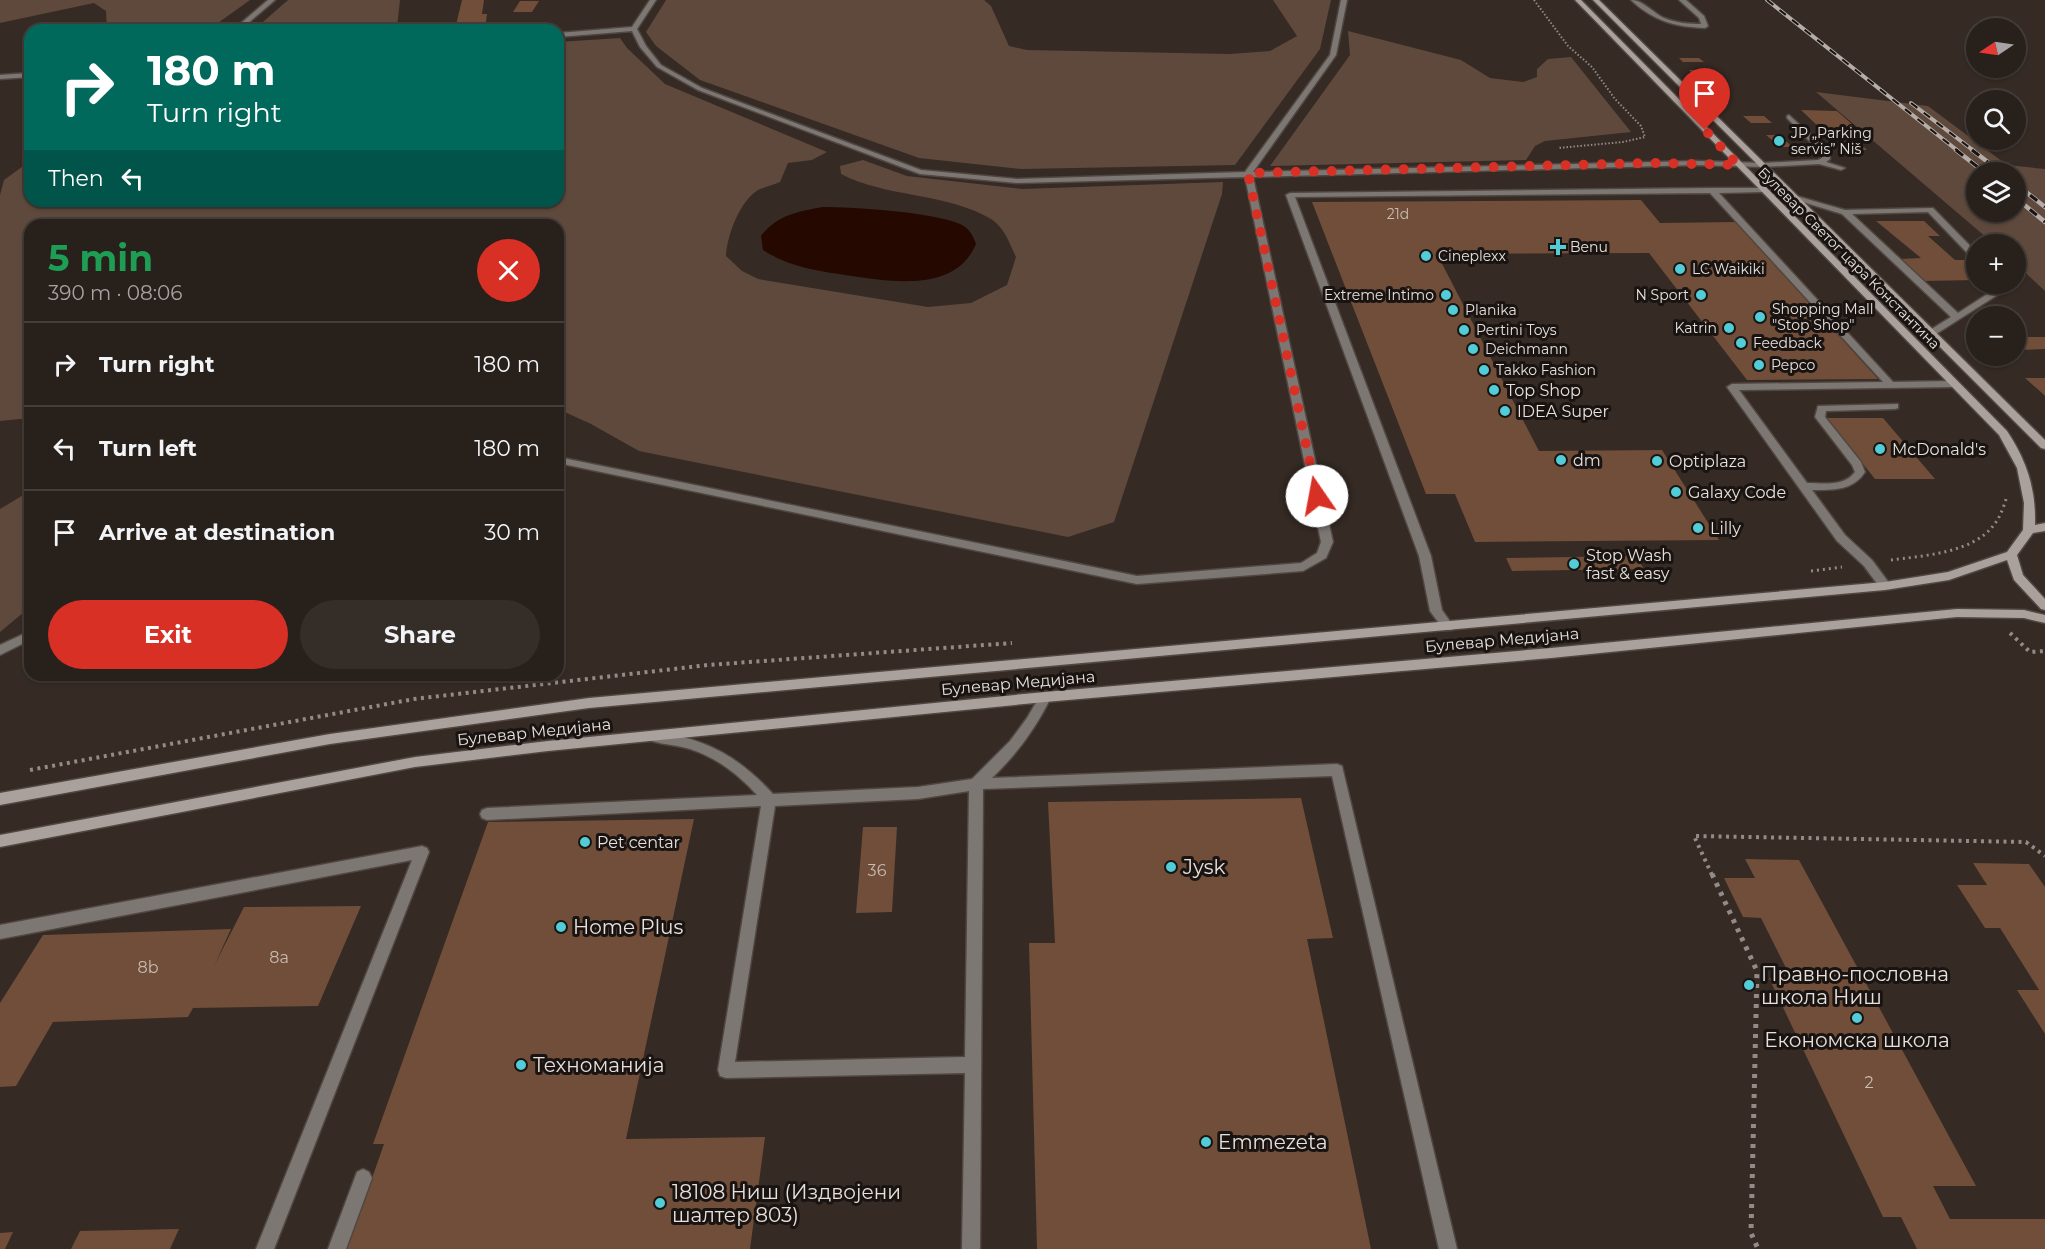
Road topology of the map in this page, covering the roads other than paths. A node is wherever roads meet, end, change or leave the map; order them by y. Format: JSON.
{"nodes":[{"id":1,"x":272,"y":0,"type":"edge"},
{"id":2,"x":653,"y":0,"type":"edge"},
{"id":3,"x":1344,"y":0,"type":"edge"},
{"id":4,"x":1578,"y":0,"type":"edge"},
{"id":5,"x":1596,"y":0,"type":"edge"},
{"id":6,"x":1634,"y":0,"type":"edge"},
{"id":7,"x":1682,"y":0,"type":"edge"},
{"id":8,"x":243,"y":24,"type":"edge"},
{"id":9,"x":634,"y":29,"type":"junction"},
{"id":10,"x":564,"y":35,"type":"edge"},
{"id":11,"x":24,"y":75,"type":"edge"},
{"id":12,"x":0,"y":77,"type":"edge"},
{"id":13,"x":1789,"y":117,"type":"dead end"},
{"id":14,"x":1819,"y":162,"type":"junction"},
{"id":15,"x":1738,"y":165,"type":"junction"},
{"id":16,"x":1763,"y":165,"type":"junction"},
{"id":17,"x":1841,"y":168,"type":"dead end"},
{"id":18,"x":1248,"y":173,"type":"junction"},
{"id":19,"x":1712,"y":190,"type":"junction"},
{"id":20,"x":1763,"y":190,"type":"junction"},
{"id":21,"x":1796,"y":197,"type":"junction"},
{"id":22,"x":1845,"y":212,"type":"junction"},
{"id":23,"x":1966,"y":247,"type":"edge"},
{"id":24,"x":1994,"y":294,"type":"edge"},
{"id":25,"x":1957,"y":317,"type":"junction"},
{"id":26,"x":1933,"y":332,"type":"junction"},
{"id":27,"x":1953,"y":384,"type":"junction"},
{"id":28,"x":1891,"y":385,"type":"junction"},
{"id":29,"x":1895,"y":406,"type":"dead end"},
{"id":30,"x":2041,"y":438,"type":"edge"},
{"id":31,"x":2045,"y":446,"type":"edge"},
{"id":32,"x":564,"y":461,"type":"edge"},
{"id":33,"x":1802,"y":486,"type":"junction"},
{"id":34,"x":2045,"y":527,"type":"edge"},
{"id":35,"x":2029,"y":530,"type":"junction"},
{"id":36,"x":2011,"y":555,"type":"junction"},
{"id":37,"x":1885,"y":586,"type":"junction"},
{"id":38,"x":2045,"y":606,"type":"edge"},
{"id":39,"x":2045,"y":619,"type":"edge"},
{"id":40,"x":1448,"y":627,"type":"junction"},
{"id":41,"x":24,"y":638,"type":"edge"},
{"id":42,"x":0,"y":650,"type":"edge"},
{"id":43,"x":1045,"y":697,"type":"junction"},
{"id":44,"x":650,"y":736,"type":"junction"},
{"id":45,"x":976,"y":784,"type":"junction"},
{"id":46,"x":0,"y":799,"type":"edge"},
{"id":47,"x":769,"y":799,"type":"junction"},
{"id":48,"x":487,"y":814,"type":"dead end"},
{"id":49,"x":0,"y":841,"type":"edge"},
{"id":50,"x":0,"y":932,"type":"edge"},
{"id":51,"x":972,"y":1065,"type":"junction"},
{"id":52,"x":363,"y":1178,"type":"dead end"},
{"id":53,"x":265,"y":1249,"type":"edge"},
{"id":54,"x":337,"y":1249,"type":"edge"},
{"id":55,"x":971,"y":1249,"type":"edge"},
{"id":56,"x":1448,"y":1249,"type":"edge"}],
"edges":[{"from":1,"to":8,"type":"lane"},
{"from":2,"to":9,"type":"lane"},
{"from":3,"to":18,"type":"lane"},
{"from":4,"to":15,"type":"main road","name":"Булевар Светог цара Константина"},
{"from":5,"to":16,"type":"main road","name":"Булевар Светог цара Константина"},
{"from":6,"to":7,"type":"lane"},
{"from":9,"to":10,"type":"lane"},
{"from":9,"to":18,"type":"lane"},
{"from":11,"to":12,"type":"lane"},
{"from":13,"to":14,"type":"lane"},
{"from":14,"to":16,"type":"lane"},
{"from":14,"to":17,"type":"lane"},
{"from":15,"to":16,"type":"lane"},
{"from":15,"to":18,"type":"lane"},
{"from":15,"to":20,"type":"main road","name":"Булевар Светог цара Константина"},
{"from":16,"to":21,"type":"main road","name":"Булевар Светог цара Константина"},
{"from":18,"to":32,"type":"lane"},
{"from":19,"to":20,"type":"lane"},
{"from":19,"to":28,"type":"lane"},
{"from":19,"to":40,"type":"lane"},
{"from":20,"to":27,"type":"main road","name":"Булевар Светог цара Константина"},
{"from":21,"to":22,"type":"lane"},
{"from":21,"to":26,"type":"main road","name":"Булевар Светог цара Константина"},
{"from":22,"to":23,"type":"lane"},
{"from":22,"to":25,"type":"lane"},
{"from":24,"to":25,"type":"lane"},
{"from":25,"to":26,"type":"lane"},
{"from":26,"to":30,"type":"main road","name":"Булевар Светог цара Константина"},
{"from":27,"to":28,"type":"lane"},
{"from":27,"to":35,"type":"main road","name":"Булевар Светог цара Константина"},
{"from":28,"to":33,"type":"lane"},
{"from":29,"to":33,"type":"lane"},
{"from":30,"to":31,"type":"main road","name":"Булевар Светог цара Константина"},
{"from":33,"to":37,"type":"lane"},
{"from":34,"to":35,"type":"main road"},
{"from":35,"to":36,"type":"main road"},
{"from":36,"to":37,"type":"main road","name":"Булевар Медијана"},
{"from":36,"to":38,"type":"main road"},
{"from":37,"to":40,"type":"main road","name":"Булевар Медијана"},
{"from":39,"to":43,"type":"main road","name":"Булевар Медијана"},
{"from":40,"to":46,"type":"main road","name":"Булевар Медијана"},
{"from":41,"to":42,"type":"lane"},
{"from":43,"to":44,"type":"main road","name":"Булевар Медијана"},
{"from":43,"to":45,"type":"lane"},
{"from":44,"to":47,"type":"lane"},
{"from":44,"to":49,"type":"main road","name":"Булевар Медијана"},
{"from":45,"to":47,"type":"lane"},
{"from":45,"to":51,"type":"lane"},
{"from":45,"to":56,"type":"lane"},
{"from":47,"to":48,"type":"lane"},
{"from":47,"to":51,"type":"lane"},
{"from":50,"to":53,"type":"lane"},
{"from":51,"to":55,"type":"lane"},
{"from":52,"to":54,"type":"lane"}]}
